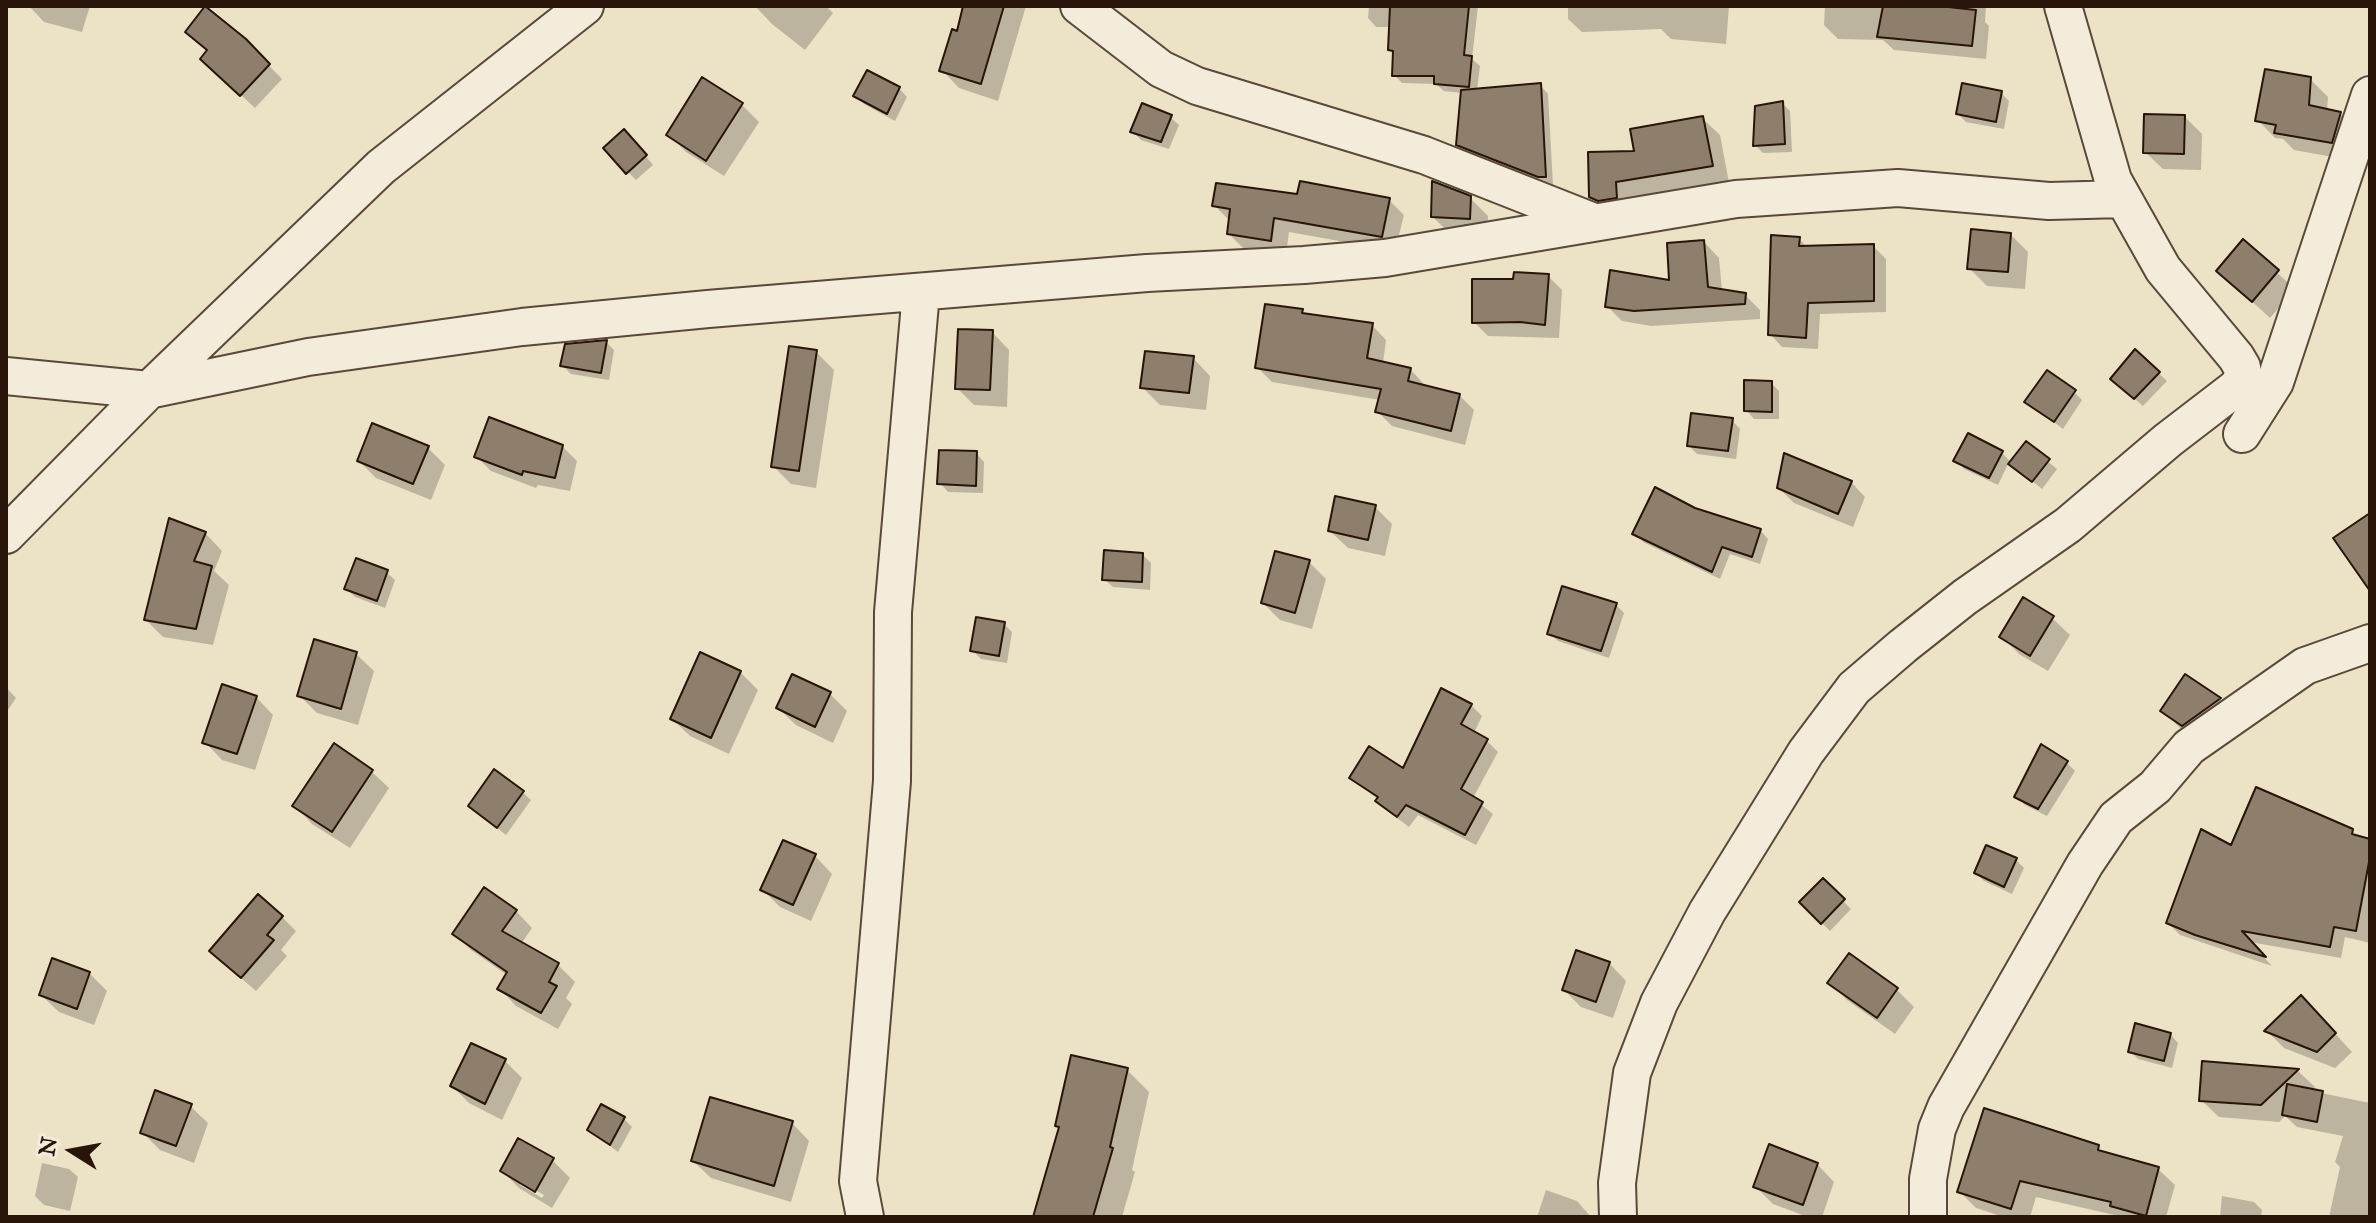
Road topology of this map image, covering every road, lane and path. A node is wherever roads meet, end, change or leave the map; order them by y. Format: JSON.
{"nodes":[{"id":1,"x":585,"y":6,"type":"edge"},
{"id":2,"x":1079,"y":6,"type":"edge"},
{"id":3,"x":2063,"y":6,"type":"edge"},
{"id":4,"x":2370,"y":95,"type":"edge"},
{"id":5,"x":2123,"y":199,"type":"junction"},
{"id":6,"x":1594,"y":222,"type":"junction"},
{"id":7,"x":921,"y":292,"type":"junction"},
{"id":8,"x":6,"y":376,"type":"edge"},
{"id":9,"x":149,"y":390,"type":"junction"},
{"id":10,"x":2242,"y":434,"type":"dead end"},
{"id":11,"x":6,"y":535,"type":"edge"},
{"id":12,"x":2370,"y":643,"type":"edge"},
{"id":13,"x":865,"y":1217,"type":"edge"},
{"id":14,"x":1618,"y":1217,"type":"edge"},
{"id":15,"x":1928,"y":1217,"type":"edge"}],
"edges":[{"from":1,"to":9,"type":"street"},
{"from":2,"to":6,"type":"street"},
{"from":3,"to":5,"type":"street"},
{"from":4,"to":10,"type":"street"},
{"from":5,"to":6,"type":"street"},
{"from":5,"to":14,"type":"street"},
{"from":6,"to":7,"type":"street"},
{"from":7,"to":9,"type":"street"},
{"from":7,"to":13,"type":"street"},
{"from":8,"to":9,"type":"street"},
{"from":9,"to":11,"type":"street"},
{"from":12,"to":15,"type":"street"}]}
